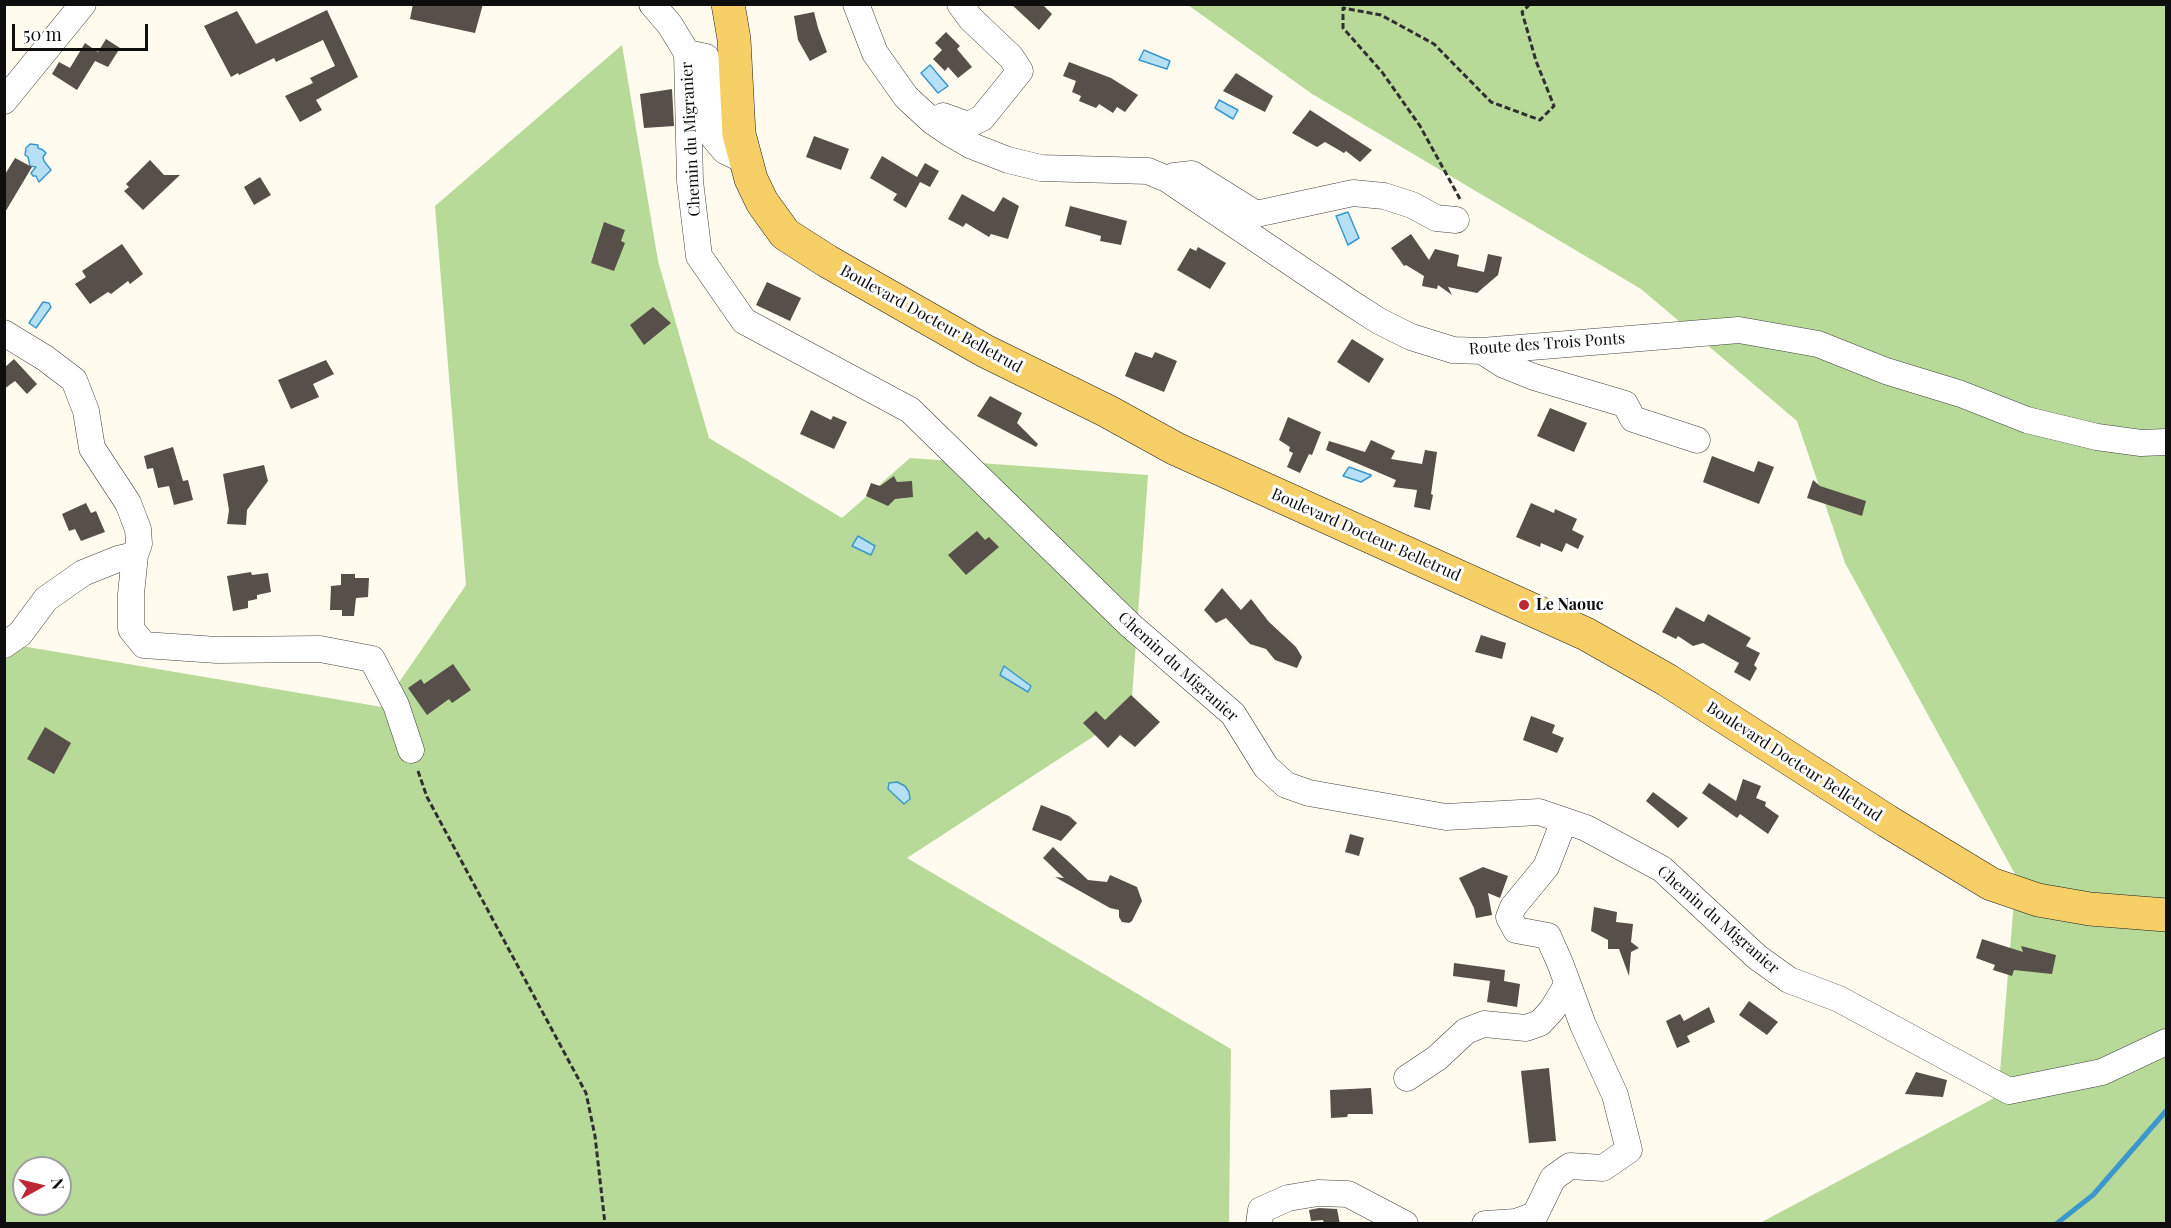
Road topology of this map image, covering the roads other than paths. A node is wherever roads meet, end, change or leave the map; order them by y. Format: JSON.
{"nodes":[{"id":1,"x":83,"y":4,"type":"edge"},
{"id":2,"x":652,"y":4,"type":"edge"},
{"id":3,"x":728,"y":4,"type":"edge"},
{"id":4,"x":856,"y":4,"type":"edge"},
{"id":5,"x":960,"y":4,"type":"edge"},
{"id":6,"x":687,"y":53,"type":"junction"},
{"id":7,"x":4,"y":101,"type":"edge"},
{"id":8,"x":932,"y":121,"type":"junction"},
{"id":9,"x":746,"y":161,"type":"junction"},
{"id":10,"x":1167,"y":179,"type":"junction"},
{"id":11,"x":1456,"y":220,"type":"road end"},
{"id":12,"x":4,"y":333,"type":"edge"},
{"id":13,"x":1482,"y":351,"type":"junction"},
{"id":14,"x":1697,"y":440,"type":"dead end"},
{"id":15,"x":2166,"y":442,"type":"edge"},
{"id":16,"x":135,"y":555,"type":"junction"},
{"id":17,"x":4,"y":645,"type":"edge"},
{"id":18,"x":411,"y":750,"type":"road end"},
{"id":19,"x":1564,"y":821,"type":"junction"},
{"id":20,"x":2166,"y":915,"type":"edge"},
{"id":21,"x":1567,"y":985,"type":"junction"},
{"id":22,"x":2166,"y":1042,"type":"edge"},
{"id":23,"x":1407,"y":1078,"type":"dead end"},
{"id":24,"x":1259,"y":1224,"type":"edge"},
{"id":25,"x":1405,"y":1224,"type":"edge"},
{"id":26,"x":1485,"y":1224,"type":"edge"}],
"edges":[{"from":1,"to":7,"type":"street"},
{"from":2,"to":6,"type":"street"},
{"from":3,"to":9,"type":"main road","name":"Boulevard Docteur Belletrud"},
{"from":4,"to":8,"type":"street","name":"Route des Trois Ponts"},
{"from":5,"to":8,"type":"street"},
{"from":6,"to":9,"type":"street"},
{"from":6,"to":19,"type":"street","name":"Chemin du Migranier"},
{"from":8,"to":10,"type":"street","name":"Route des Trois Ponts"},
{"from":9,"to":20,"type":"main road","name":"Boulevard Docteur Belletrud"},
{"from":10,"to":11,"type":"street"},
{"from":10,"to":13,"type":"street","name":"Route des Trois Ponts"},
{"from":12,"to":16,"type":"street"},
{"from":13,"to":14,"type":"street"},
{"from":13,"to":15,"type":"street","name":"Route des Trois Ponts"},
{"from":16,"to":17,"type":"street"},
{"from":16,"to":18,"type":"street"},
{"from":19,"to":21,"type":"street"},
{"from":19,"to":22,"type":"street","name":"Chemin du Migranier"},
{"from":21,"to":23,"type":"street"},
{"from":21,"to":26,"type":"street"},
{"from":24,"to":25,"type":"street"}]}
